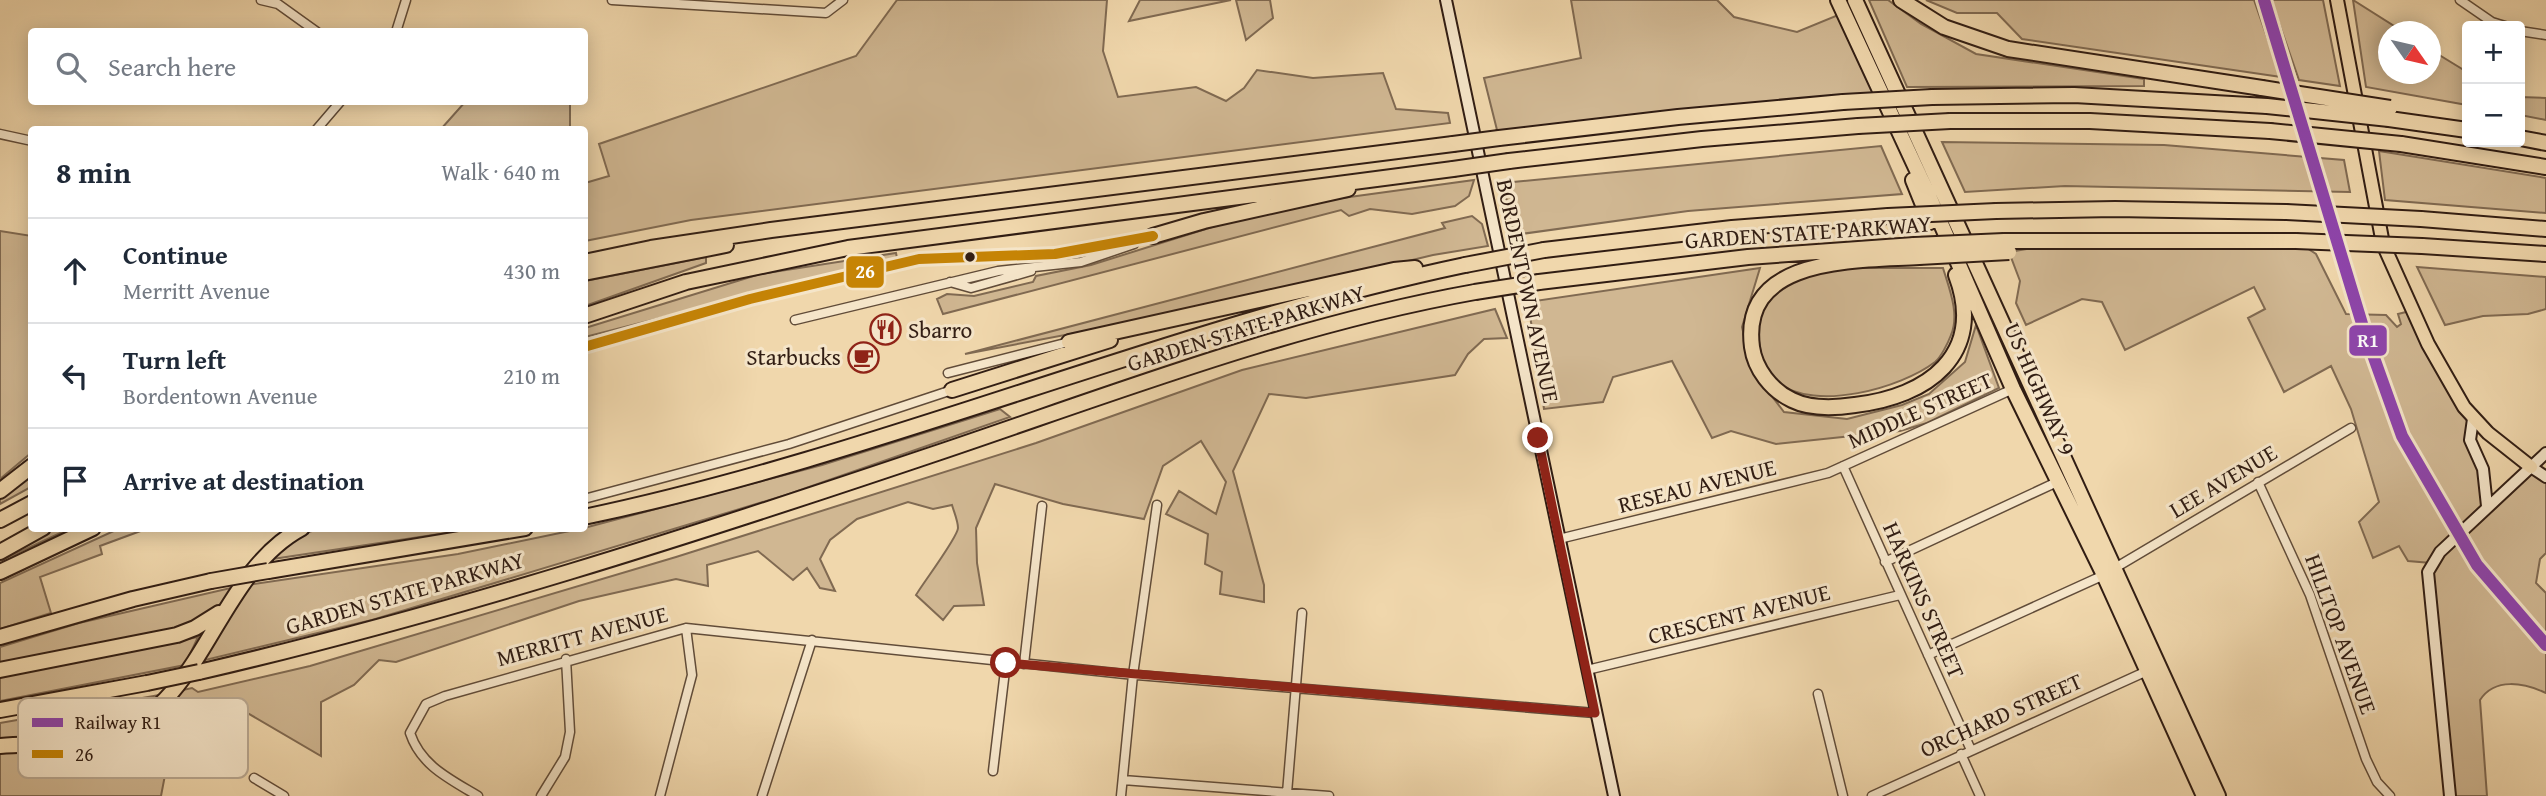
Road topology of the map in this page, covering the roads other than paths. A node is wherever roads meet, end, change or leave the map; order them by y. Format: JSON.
{"nodes":[{"id":1,"x":261,"y":0,"type":"edge"},
{"id":2,"x":406,"y":0,"type":"edge"},
{"id":3,"x":612,"y":0,"type":"edge"},
{"id":4,"x":843,"y":0,"type":"edge"},
{"id":5,"x":1446,"y":0,"type":"edge"},
{"id":6,"x":1838,"y":0,"type":"edge"},
{"id":7,"x":1855,"y":0,"type":"edge"},
{"id":8,"x":1901,"y":0,"type":"edge"},
{"id":9,"x":2337,"y":0,"type":"edge"},
{"id":10,"x":2460,"y":0,"type":"edge"},
{"id":11,"x":2491,"y":21,"type":"edge"},
{"id":12,"x":311,"y":28,"type":"edge"},
{"id":13,"x":398,"y":28,"type":"edge"},
{"id":14,"x":2525,"y":32,"type":"edge"},
{"id":15,"x":2546,"y":35,"type":"edge"},
{"id":16,"x":337,"y":105,"type":"edge"},
{"id":17,"x":2390,"y":114,"type":"junction"},
{"id":18,"x":319,"y":126,"type":"edge"},
{"id":19,"x":2462,"y":127,"type":"edge"},
{"id":20,"x":1898,"y":132,"type":"junction"},
{"id":21,"x":0,"y":135,"type":"edge"},
{"id":22,"x":2525,"y":139,"type":"edge"},
{"id":23,"x":28,"y":140,"type":"edge"},
{"id":24,"x":2546,"y":143,"type":"edge"},
{"id":25,"x":2546,"y":167,"type":"edge"},
{"id":26,"x":1390,"y":177,"type":"junction"},
{"id":27,"x":2546,"y":229,"type":"edge"},
{"id":28,"x":771,"y":230,"type":"junction"},
{"id":29,"x":1153,"y":236,"type":"junction"},
{"id":30,"x":1917,"y":251,"type":"junction"},
{"id":31,"x":2546,"y":254,"type":"edge"},
{"id":32,"x":588,"y":261,"type":"edge"},
{"id":33,"x":1465,"y":265,"type":"junction"},
{"id":34,"x":588,"y":272,"type":"edge"},
{"id":35,"x":588,"y":315,"type":"edge"},
{"id":36,"x":1185,"y":316,"type":"junction"},
{"id":37,"x":795,"y":320,"type":"dead end"},
{"id":38,"x":1069,"y":342,"type":"joint"},
{"id":39,"x":588,"y":346,"type":"edge"},
{"id":40,"x":948,"y":373,"type":"dead end"},
{"id":41,"x":2013,"y":389,"type":"junction"},
{"id":42,"x":952,"y":390,"type":"joint"},
{"id":43,"x":2473,"y":419,"type":"junction"},
{"id":44,"x":2351,"y":428,"type":"dead end"},
{"id":45,"x":2546,"y":453,"type":"edge"},
{"id":46,"x":1843,"y":466,"type":"junction"},
{"id":47,"x":2531,"y":467,"type":"junction"},
{"id":48,"x":28,"y":469,"type":"edge"},
{"id":49,"x":2546,"y":477,"type":"edge"},
{"id":50,"x":2057,"y":482,"type":"junction"},
{"id":51,"x":2259,"y":482,"type":"junction"},
{"id":52,"x":0,"y":491,"type":"edge"},
{"id":53,"x":588,"y":498,"type":"edge"},
{"id":54,"x":28,"y":505,"type":"edge"},
{"id":55,"x":1157,"y":505,"type":"dead end"},
{"id":56,"x":1042,"y":506,"type":"dead end"},
{"id":57,"x":2487,"y":506,"type":"junction"},
{"id":58,"x":588,"y":516,"type":"edge"},
{"id":59,"x":0,"y":520,"type":"edge"},
{"id":60,"x":36,"y":532,"type":"edge"},
{"id":61,"x":85,"y":532,"type":"edge"},
{"id":62,"x":296,"y":532,"type":"edge"},
{"id":63,"x":501,"y":532,"type":"edge"},
{"id":64,"x":1559,"y":539,"type":"junction"},
{"id":65,"x":0,"y":552,"type":"edge"},
{"id":66,"x":1885,"y":562,"type":"junction"},
{"id":67,"x":2110,"y":571,"type":"junction"},
{"id":68,"x":0,"y":572,"type":"edge"},
{"id":69,"x":1900,"y":595,"type":"junction"},
{"id":70,"x":229,"y":606,"type":"junction"},
{"id":71,"x":1302,"y":612,"type":"dead end"},
{"id":72,"x":686,"y":628,"type":"junction"},
{"id":73,"x":0,"y":637,"type":"edge"},
{"id":74,"x":812,"y":640,"type":"junction"},
{"id":75,"x":1928,"y":655,"type":"junction"},
{"id":76,"x":566,"y":659,"type":"junction"},
{"id":77,"x":1006,"y":663,"type":"junction"},
{"id":78,"x":1024,"y":664,"type":"junction"},
{"id":79,"x":0,"y":670,"type":"edge"},
{"id":80,"x":1587,"y":670,"type":"junction"},
{"id":81,"x":2147,"y":671,"type":"junction"},
{"id":82,"x":1133,"y":675,"type":"junction"},
{"id":83,"x":1296,"y":690,"type":"junction"},
{"id":84,"x":1818,"y":694,"type":"dead end"},
{"id":85,"x":68,"y":698,"type":"edge"},
{"id":86,"x":165,"y":698,"type":"edge"},
{"id":87,"x":18,"y":707,"type":"edge"},
{"id":88,"x":0,"y":710,"type":"edge"},
{"id":89,"x":1595,"y":713,"type":"junction"},
{"id":90,"x":18,"y":744,"type":"edge"},
{"id":91,"x":0,"y":746,"type":"edge"},
{"id":92,"x":1970,"y":750,"type":"junction"},
{"id":93,"x":1961,"y":754,"type":"junction"},
{"id":94,"x":993,"y":771,"type":"dead end"},
{"id":95,"x":254,"y":778,"type":"dead end"},
{"id":96,"x":1123,"y":780,"type":"junction"},
{"id":97,"x":1286,"y":793,"type":"junction"},
{"id":98,"x":1309,"y":795,"type":"edge"},
{"id":99,"x":284,"y":796,"type":"edge"},
{"id":100,"x":478,"y":796,"type":"edge"},
{"id":101,"x":541,"y":796,"type":"edge"},
{"id":102,"x":660,"y":796,"type":"edge"},
{"id":103,"x":762,"y":796,"type":"edge"},
{"id":104,"x":1121,"y":796,"type":"edge"},
{"id":105,"x":1329,"y":796,"type":"edge"},
{"id":106,"x":1614,"y":796,"type":"edge"},
{"id":107,"x":1843,"y":796,"type":"edge"},
{"id":108,"x":1872,"y":796,"type":"edge"},
{"id":109,"x":1980,"y":796,"type":"edge"},
{"id":110,"x":2204,"y":796,"type":"edge"},
{"id":111,"x":2218,"y":796,"type":"edge"},
{"id":112,"x":2390,"y":796,"type":"edge"},
{"id":113,"x":2450,"y":796,"type":"edge"}],
"edges":[{"from":1,"to":12,"type":"street"},
{"from":2,"to":13,"type":"street"},
{"from":3,"to":4,"type":"street"},
{"from":5,"to":64,"type":"street","name":"BORDENTOWN AVENUE"},
{"from":6,"to":20,"type":"highway","name":"US HIGHWAY 9"},
{"from":7,"to":67,"type":"highway","name":"US HIGHWAY 9"},
{"from":8,"to":17,"type":"highway","bridge":true},
{"from":9,"to":43,"type":"main road"},
{"from":10,"to":11,"type":"street"},
{"from":14,"to":15,"type":"street"},
{"from":16,"to":18,"type":"street"},
{"from":17,"to":19,"type":"highway"},
{"from":17,"to":28,"type":"highway","bridge":true},
{"from":20,"to":30,"type":"highway"},
{"from":20,"to":41,"type":"highway","name":"US HIGHWAY 9"},
{"from":21,"to":23,"type":"street"},
{"from":22,"to":24,"type":"highway"},
{"from":25,"to":26,"type":"highway","bridge":true},
{"from":26,"to":29,"type":"highway"},
{"from":26,"to":35,"type":"highway"},
{"from":27,"to":33,"type":"highway","name":"GARDEN STATE PARKWAY","bridge":true},
{"from":28,"to":32,"type":"highway"},
{"from":28,"to":34,"type":"highway"},
{"from":29,"to":37,"type":"street"},
{"from":29,"to":39,"type":"street"},
{"from":30,"to":31,"type":"highway","bridge":true},
{"from":30,"to":85,"type":"highway","name":"GARDEN STATE PARKWAY","bridge":true},
{"from":33,"to":36,"type":"highway"},
{"from":33,"to":58,"type":"highway","name":"GARDEN STATE PARKWAY"},
{"from":36,"to":38,"type":"highway"},
{"from":36,"to":42,"type":"highway"},
{"from":38,"to":40,"type":"street"},
{"from":41,"to":46,"type":"street","name":"MIDDLE STREET"},
{"from":41,"to":50,"type":"highway","name":"US HIGHWAY 9"},
{"from":42,"to":53,"type":"street"},
{"from":43,"to":47,"type":"main road"},
{"from":43,"to":57,"type":"street"},
{"from":44,"to":51,"type":"street","name":"LEE AVENUE"},
{"from":45,"to":47,"type":"street"},
{"from":46,"to":64,"type":"street","name":"RESEAU AVENUE"},
{"from":46,"to":66,"type":"street","name":"HARKINS STREET"},
{"from":47,"to":49,"type":"street"},
{"from":47,"to":57,"type":"street"},
{"from":48,"to":52,"type":"highway"},
{"from":50,"to":66,"type":"street"},
{"from":50,"to":67,"type":"highway","name":"US HIGHWAY 9"},
{"from":51,"to":67,"type":"street","name":"LEE AVENUE"},
{"from":51,"to":112,"type":"street","name":"HILLTOP AVENUE"},
{"from":54,"to":59,"type":"highway"},
{"from":55,"to":82,"type":"street"},
{"from":56,"to":78,"type":"street"},
{"from":57,"to":113,"type":"street"},
{"from":60,"to":65,"type":"highway"},
{"from":61,"to":68,"type":"highway"},
{"from":62,"to":70,"type":"highway"},
{"from":63,"to":73,"type":"highway","name":"GARDEN STATE PARKWAY","bridge":true},
{"from":64,"to":80,"type":"street","name":"BORDENTOWN AVENUE"},
{"from":66,"to":69,"type":"street","name":"HARKINS STREET"},
{"from":67,"to":75,"type":"street","name":"LEE AVENUE"},
{"from":67,"to":81,"type":"highway","name":"US HIGHWAY 9"},
{"from":67,"to":111,"type":"highway","name":"US HIGHWAY 9"},
{"from":69,"to":75,"type":"street","name":"HARKINS STREET"},
{"from":69,"to":80,"type":"street","name":"CRESCENT AVENUE"},
{"from":70,"to":79,"type":"highway"},
{"from":70,"to":86,"type":"highway"},
{"from":71,"to":83,"type":"street"},
{"from":72,"to":74,"type":"street","name":"MERRITT AVENUE"},
{"from":72,"to":76,"type":"street","name":"MERRITT AVENUE"},
{"from":72,"to":102,"type":"street"},
{"from":74,"to":77,"type":"street","name":"MERRITT AVENUE"},
{"from":74,"to":103,"type":"street"},
{"from":75,"to":92,"type":"street","name":"HARKINS STREET"},
{"from":76,"to":100,"type":"street","name":"MERRITT AVENUE"},
{"from":76,"to":101,"type":"street"},
{"from":77,"to":78,"type":"street","name":"MERRITT AVENUE"},
{"from":77,"to":94,"type":"street"},
{"from":78,"to":82,"type":"street"},
{"from":80,"to":89,"type":"street","name":"BORDENTOWN AVENUE"},
{"from":81,"to":92,"type":"street","name":"ORCHARD STREET"},
{"from":81,"to":110,"type":"highway","name":"US HIGHWAY 9"},
{"from":82,"to":83,"type":"street"},
{"from":82,"to":96,"type":"street"},
{"from":83,"to":89,"type":"street"},
{"from":83,"to":97,"type":"street"},
{"from":84,"to":107,"type":"street"},
{"from":87,"to":88,"type":"highway","name":"GARDEN STATE PARKWAY","bridge":true},
{"from":89,"to":106,"type":"street","name":"BORDENTOWN AVENUE"},
{"from":90,"to":91,"type":"highway"},
{"from":92,"to":93,"type":"street","name":"ORCHARD STREET"},
{"from":93,"to":108,"type":"street","name":"ORCHARD STREET"},
{"from":93,"to":109,"type":"street"},
{"from":95,"to":99,"type":"street"},
{"from":96,"to":97,"type":"street"},
{"from":96,"to":104,"type":"street"},
{"from":97,"to":98,"type":"street"},
{"from":98,"to":105,"type":"street"}]}
